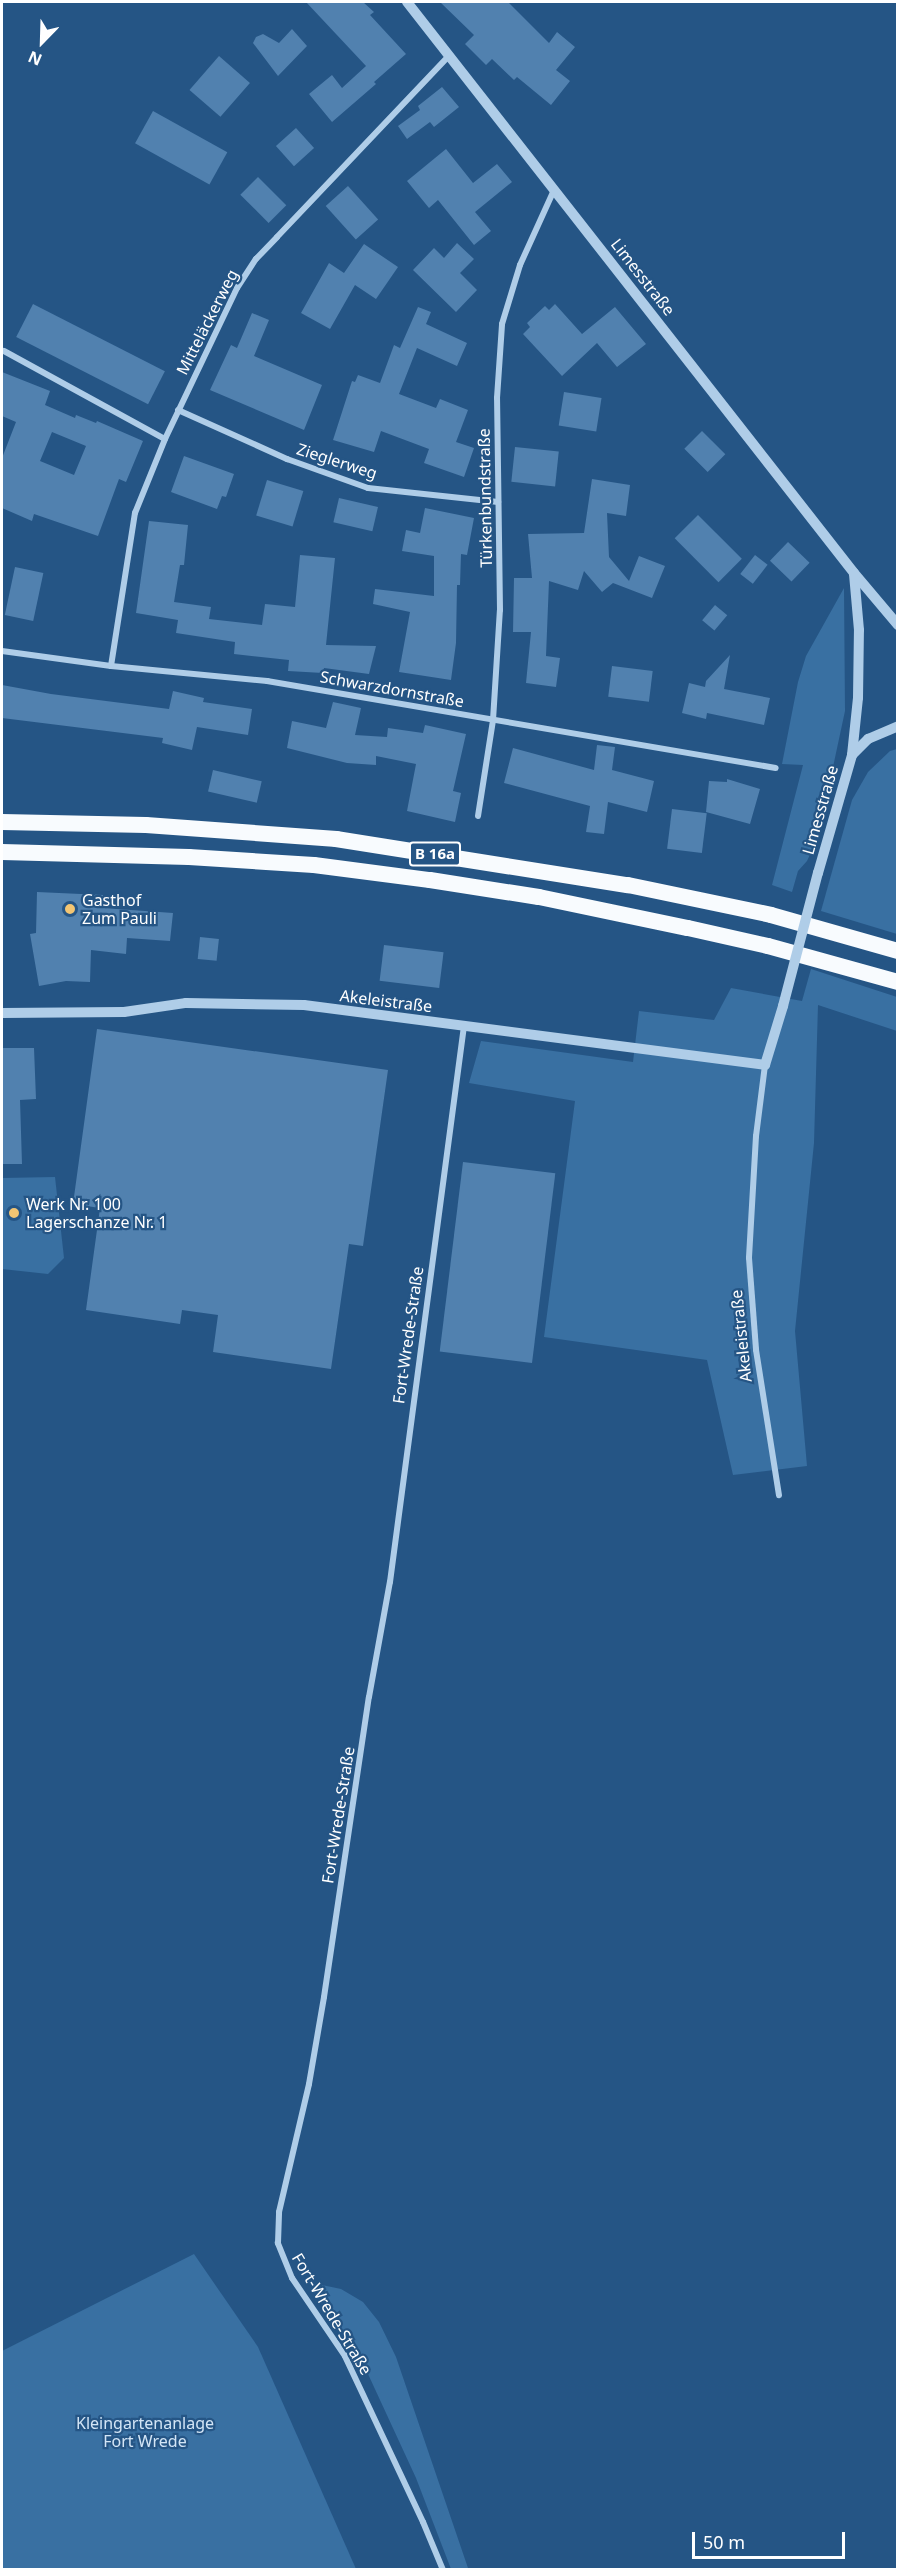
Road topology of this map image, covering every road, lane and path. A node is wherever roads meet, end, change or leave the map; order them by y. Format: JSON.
{"nodes":[{"id":1,"x":407,"y":2,"type":"edge"},
{"id":2,"x":449,"y":56,"type":"junction"},
{"id":3,"x":554,"y":188,"type":"junction"},
{"id":4,"x":4,"y":351,"type":"dead end"},
{"id":5,"x":178,"y":410,"type":"junction"},
{"id":6,"x":165,"y":439,"type":"junction"},
{"id":7,"x":498,"y":502,"type":"junction"},
{"id":8,"x":854,"y":573,"type":"junction"},
{"id":9,"x":897,"y":625,"type":"edge"},
{"id":10,"x":2,"y":651,"type":"edge"},
{"id":11,"x":111,"y":666,"type":"junction"},
{"id":12,"x":493,"y":720,"type":"junction"},
{"id":13,"x":897,"y":726,"type":"edge"},
{"id":14,"x":852,"y":755,"type":"junction"},
{"id":15,"x":776,"y":768,"type":"dead end"},
{"id":16,"x":478,"y":816,"type":"dead end"},
{"id":17,"x":2,"y":822,"type":"edge"},
{"id":18,"x":2,"y":852,"type":"edge"},
{"id":19,"x":818,"y":873,"type":"joint"},
{"id":20,"x":897,"y":951,"type":"edge"},
{"id":21,"x":897,"y":982,"type":"edge"},
{"id":22,"x":2,"y":1013,"type":"edge"},
{"id":23,"x":464,"y":1026,"type":"junction"},
{"id":24,"x":765,"y":1065,"type":"junction"},
{"id":25,"x":779,"y":1495,"type":"dead end"},
{"id":26,"x":443,"y":2570,"type":"edge"}],
"edges":[{"from":1,"to":2,"type":"street","name":"Limesstraße"},
{"from":2,"to":3,"type":"street","name":"Limesstraße"},
{"from":2,"to":5,"type":"street","name":"Mitteläckerweg"},
{"from":3,"to":7,"type":"street","name":"Türkenbundstraße"},
{"from":3,"to":8,"type":"street","name":"Limesstraße"},
{"from":4,"to":6,"type":"street"},
{"from":5,"to":6,"type":"street","name":"Mitteläckerweg"},
{"from":5,"to":7,"type":"street","name":"Zieglerweg"},
{"from":6,"to":11,"type":"street","name":"Mitteläckerweg"},
{"from":7,"to":12,"type":"street","name":"Türkenbundstraße"},
{"from":8,"to":9,"type":"street","name":"Limesstraße"},
{"from":8,"to":14,"type":"street","name":"Limesstraße"},
{"from":10,"to":11,"type":"street","name":"Schwarzdornstraße"},
{"from":11,"to":12,"type":"street","name":"Schwarzdornstraße"},
{"from":12,"to":15,"type":"street","name":"Schwarzdornstraße"},
{"from":12,"to":16,"type":"street","name":"Türkenbundstraße"},
{"from":13,"to":14,"type":"street","name":"Limesstraße"},
{"from":14,"to":19,"type":"street","name":"Limesstraße"},
{"from":17,"to":20,"type":"highway","number":"B 16a"},
{"from":18,"to":21,"type":"highway","number":"B 16a"},
{"from":19,"to":24,"type":"street","name":"Akeleistraße","bridge":true},
{"from":22,"to":23,"type":"street","name":"Akeleistraße"},
{"from":23,"to":24,"type":"street","name":"Akeleistraße"},
{"from":23,"to":26,"type":"street","name":"Fort-Wrede-Straße"},
{"from":24,"to":25,"type":"street","name":"Akeleistraße"}]}
